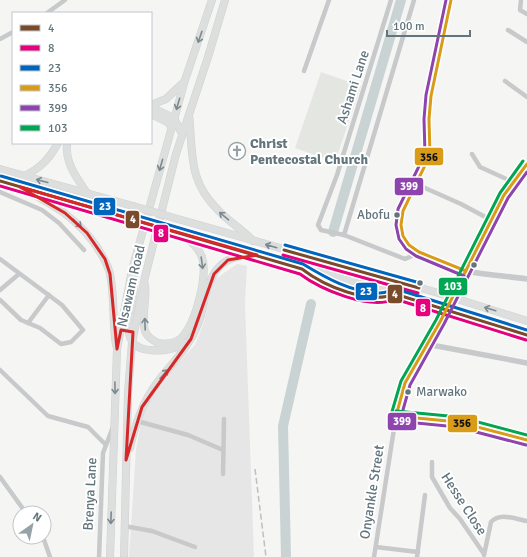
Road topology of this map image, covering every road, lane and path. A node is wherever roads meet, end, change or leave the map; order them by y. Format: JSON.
{"nodes":[{"id":1,"x":65,"y":0,"type":"edge"},
{"id":2,"x":212,"y":0,"type":"edge"},
{"id":3,"x":225,"y":0,"type":"edge"},
{"id":4,"x":329,"y":0,"type":"edge"},
{"id":5,"x":392,"y":0,"type":"edge"},
{"id":6,"x":414,"y":0,"type":"edge"},
{"id":7,"x":451,"y":0,"type":"edge"},
{"id":8,"x":521,"y":0,"type":"edge"},
{"id":9,"x":48,"y":12,"type":"edge"},
{"id":10,"x":527,"y":14,"type":"edge"},
{"id":11,"x":508,"y":30,"type":"dead end"},
{"id":12,"x":12,"y":33,"type":"edge"},
{"id":13,"x":0,"y":39,"type":"edge"},
{"id":14,"x":527,"y":42,"type":"edge"},
{"id":15,"x":304,"y":71,"type":"dead end"},
{"id":16,"x":185,"y":80,"type":"junction"},
{"id":17,"x":505,"y":81,"type":"dead end"},
{"id":18,"x":527,"y":97,"type":"edge"},
{"id":19,"x":152,"y":106,"type":"edge"},
{"id":20,"x":152,"y":107,"type":"edge"},
{"id":21,"x":189,"y":111,"type":"junction"},
{"id":22,"x":152,"y":114,"type":"edge"},
{"id":23,"x":174,"y":118,"type":"junction"},
{"id":24,"x":172,"y":127,"type":"junction"},
{"id":25,"x":182,"y":134,"type":"junction"},
{"id":26,"x":57,"y":144,"type":"edge"},
{"id":27,"x":68,"y":144,"type":"edge"},
{"id":28,"x":472,"y":154,"type":"dead end"},
{"id":29,"x":527,"y":164,"type":"edge"},
{"id":30,"x":0,"y":168,"type":"edge"},
{"id":31,"x":24,"y":176,"type":"junction"},
{"id":32,"x":0,"y":181,"type":"edge"},
{"id":33,"x":513,"y":182,"type":"junction"},
{"id":34,"x":416,"y":184,"type":"junction"},
{"id":35,"x":20,"y":187,"type":"junction"},
{"id":36,"x":0,"y":192,"type":"edge"},
{"id":37,"x":87,"y":193,"type":"junction"},
{"id":38,"x":491,"y":220,"type":"junction"},
{"id":39,"x":177,"y":231,"type":"junction"},
{"id":40,"x":344,"y":235,"type":"junction"},
{"id":41,"x":253,"y":241,"type":"junction"},
{"id":42,"x":84,"y":250,"type":"dead end"},
{"id":43,"x":416,"y":251,"type":"junction"},
{"id":44,"x":257,"y":255,"type":"junction"},
{"id":45,"x":0,"y":259,"type":"edge"},
{"id":46,"x":132,"y":270,"type":"junction"},
{"id":47,"x":466,"y":271,"type":"junction"},
{"id":48,"x":19,"y":274,"type":"junction"},
{"id":49,"x":144,"y":277,"type":"junction"},
{"id":50,"x":527,"y":279,"type":"edge"},
{"id":51,"x":457,"y":286,"type":"tunnel mouth"},
{"id":52,"x":0,"y":290,"type":"edge"},
{"id":53,"x":49,"y":295,"type":"junction"},
{"id":54,"x":0,"y":300,"type":"edge"},
{"id":55,"x":527,"y":321,"type":"edge"},
{"id":56,"x":440,"y":322,"type":"tunnel mouth"},
{"id":57,"x":28,"y":323,"type":"junction"},
{"id":58,"x":527,"y":335,"type":"edge"},
{"id":59,"x":190,"y":340,"type":"junction"},
{"id":60,"x":132,"y":343,"type":"junction"},
{"id":61,"x":426,"y":344,"type":"junction"},
{"id":62,"x":117,"y":349,"type":"junction"},
{"id":63,"x":527,"y":363,"type":"edge"},
{"id":64,"x":0,"y":370,"type":"edge"},
{"id":65,"x":396,"y":416,"type":"junction"},
{"id":66,"x":224,"y":419,"type":"dead end"},
{"id":67,"x":137,"y":421,"type":"junction"},
{"id":68,"x":115,"y":422,"type":"junction"},
{"id":69,"x":527,"y":440,"type":"edge"},
{"id":70,"x":105,"y":444,"type":"junction"},
{"id":71,"x":223,"y":450,"type":"junction"},
{"id":72,"x":126,"y":460,"type":"junction"},
{"id":73,"x":432,"y":462,"type":"dead end"},
{"id":74,"x":223,"y":474,"type":"dead end"},
{"id":75,"x":0,"y":477,"type":"edge"},
{"id":76,"x":425,"y":495,"type":"dead end"},
{"id":77,"x":20,"y":505,"type":"edge"},
{"id":78,"x":527,"y":521,"type":"edge"},
{"id":79,"x":124,"y":526,"type":"junction"},
{"id":80,"x":46,"y":545,"type":"edge"},
{"id":81,"x":376,"y":546,"type":"junction"},
{"id":82,"x":195,"y":547,"type":"dead end"},
{"id":83,"x":417,"y":555,"type":"edge"},
{"id":84,"x":484,"y":556,"type":"edge"},
{"id":85,"x":50,"y":557,"type":"edge"},
{"id":86,"x":98,"y":557,"type":"edge"},
{"id":87,"x":110,"y":557,"type":"edge"},
{"id":88,"x":124,"y":557,"type":"edge"},
{"id":89,"x":374,"y":557,"type":"edge"}],
"edges":[{"from":1,"to":9,"type":"street"},
{"from":2,"to":16,"type":"highway","name":"Nsawam Road","one_way":true},
{"from":3,"to":21,"type":"highway","name":"Nsawam Road"},
{"from":4,"to":15,"type":"street"},
{"from":5,"to":40,"type":"street","name":"Ashami Lane"},
{"from":6,"to":40,"type":"street"},
{"from":7,"to":34,"type":"street"},
{"from":8,"to":10,"type":"street"},
{"from":11,"to":14,"type":"street"},
{"from":12,"to":13,"type":"street"},
{"from":16,"to":19,"type":"highway"},
{"from":16,"to":23,"type":"highway","name":"Nsawam Road","one_way":true},
{"from":17,"to":18,"type":"street"},
{"from":20,"to":23,"type":"highway"},
{"from":21,"to":25,"type":"highway","name":"Nsawam Road"},
{"from":41,"to":21,"type":"highway","one_way":true},
{"from":22,"to":24,"type":"highway"},
{"from":23,"to":24,"type":"highway","name":"Nsawam Road"},
{"from":23,"to":25,"type":"highway"},
{"from":24,"to":46,"type":"highway","name":"Nsawam Road","one_way":true},
{"from":25,"to":49,"type":"highway","name":"Nsawam Road"},
{"from":26,"to":31,"type":"highway"},
{"from":27,"to":37,"type":"highway"},
{"from":28,"to":33,"type":"street"},
{"from":29,"to":33,"type":"street"},
{"from":30,"to":31,"type":"highway"},
{"from":37,"to":31,"type":"highway","one_way":true},
{"from":32,"to":35,"type":"highway"},
{"from":33,"to":38,"type":"street"},
{"from":34,"to":38,"type":"street"},
{"from":34,"to":43,"type":"street"},
{"from":35,"to":39,"type":"highway","bridge":true},
{"from":35,"to":62,"type":"highway","one_way":true},
{"from":36,"to":42,"type":"street"},
{"from":37,"to":41,"type":"highway","bridge":true},
{"from":38,"to":47,"type":"street"},
{"from":39,"to":44,"type":"highway"},
{"from":39,"to":49,"type":"highway","one_way":true},
{"from":40,"to":43,"type":"street"},
{"from":55,"to":41,"type":"highway","one_way":true},
{"from":43,"to":47,"type":"street"},
{"from":44,"to":58,"type":"highway"},
{"from":44,"to":59,"type":"highway"},
{"from":45,"to":48,"type":"street"},
{"from":46,"to":60,"type":"highway"},
{"from":46,"to":62,"type":"highway","name":"Nsawam Road"},
{"from":47,"to":50,"type":"street"},
{"from":47,"to":51,"type":"street"},
{"from":48,"to":52,"type":"street"},
{"from":48,"to":53,"type":"street"},
{"from":49,"to":60,"type":"highway","name":"Nsawam Road"},
{"from":53,"to":57,"type":"street"},
{"from":53,"to":57,"type":"street"},
{"from":54,"to":57,"type":"street"},
{"from":56,"to":61,"type":"street","name":"Onyankle Street"},
{"from":59,"to":60,"type":"highway"},
{"from":67,"to":59,"type":"highway","one_way":true},
{"from":60,"to":72,"type":"highway","name":"Nsawam Road"},
{"from":61,"to":63,"type":"street"},
{"from":61,"to":65,"type":"street","name":"Onyankle Street"},
{"from":62,"to":68,"type":"highway","name":"Nsawam Road","one_way":true},
{"from":64,"to":70,"type":"street","name":"Brenya Lane"},
{"from":65,"to":69,"type":"street"},
{"from":65,"to":81,"type":"street","name":"Onyankle Street"},
{"from":66,"to":71,"type":"street"},
{"from":67,"to":71,"type":"street"},
{"from":67,"to":72,"type":"highway"},
{"from":68,"to":70,"type":"street"},
{"from":68,"to":87,"type":"highway","name":"Nsawam Road","one_way":true},
{"from":70,"to":86,"type":"street","name":"Brenya Lane"},
{"from":71,"to":74,"type":"street"},
{"from":72,"to":79,"type":"highway","name":"Nsawam Road"},
{"from":73,"to":84,"type":"street","name":"Hesse Close"},
{"from":75,"to":77,"type":"street"},
{"from":76,"to":83,"type":"street"},
{"from":78,"to":84,"type":"street"},
{"from":79,"to":82,"type":"street"},
{"from":79,"to":88,"type":"highway","name":"Nsawam Road"},
{"from":80,"to":85,"type":"street"},
{"from":81,"to":83,"type":"street"},
{"from":81,"to":89,"type":"street","name":"Onyankle Street"}]}
